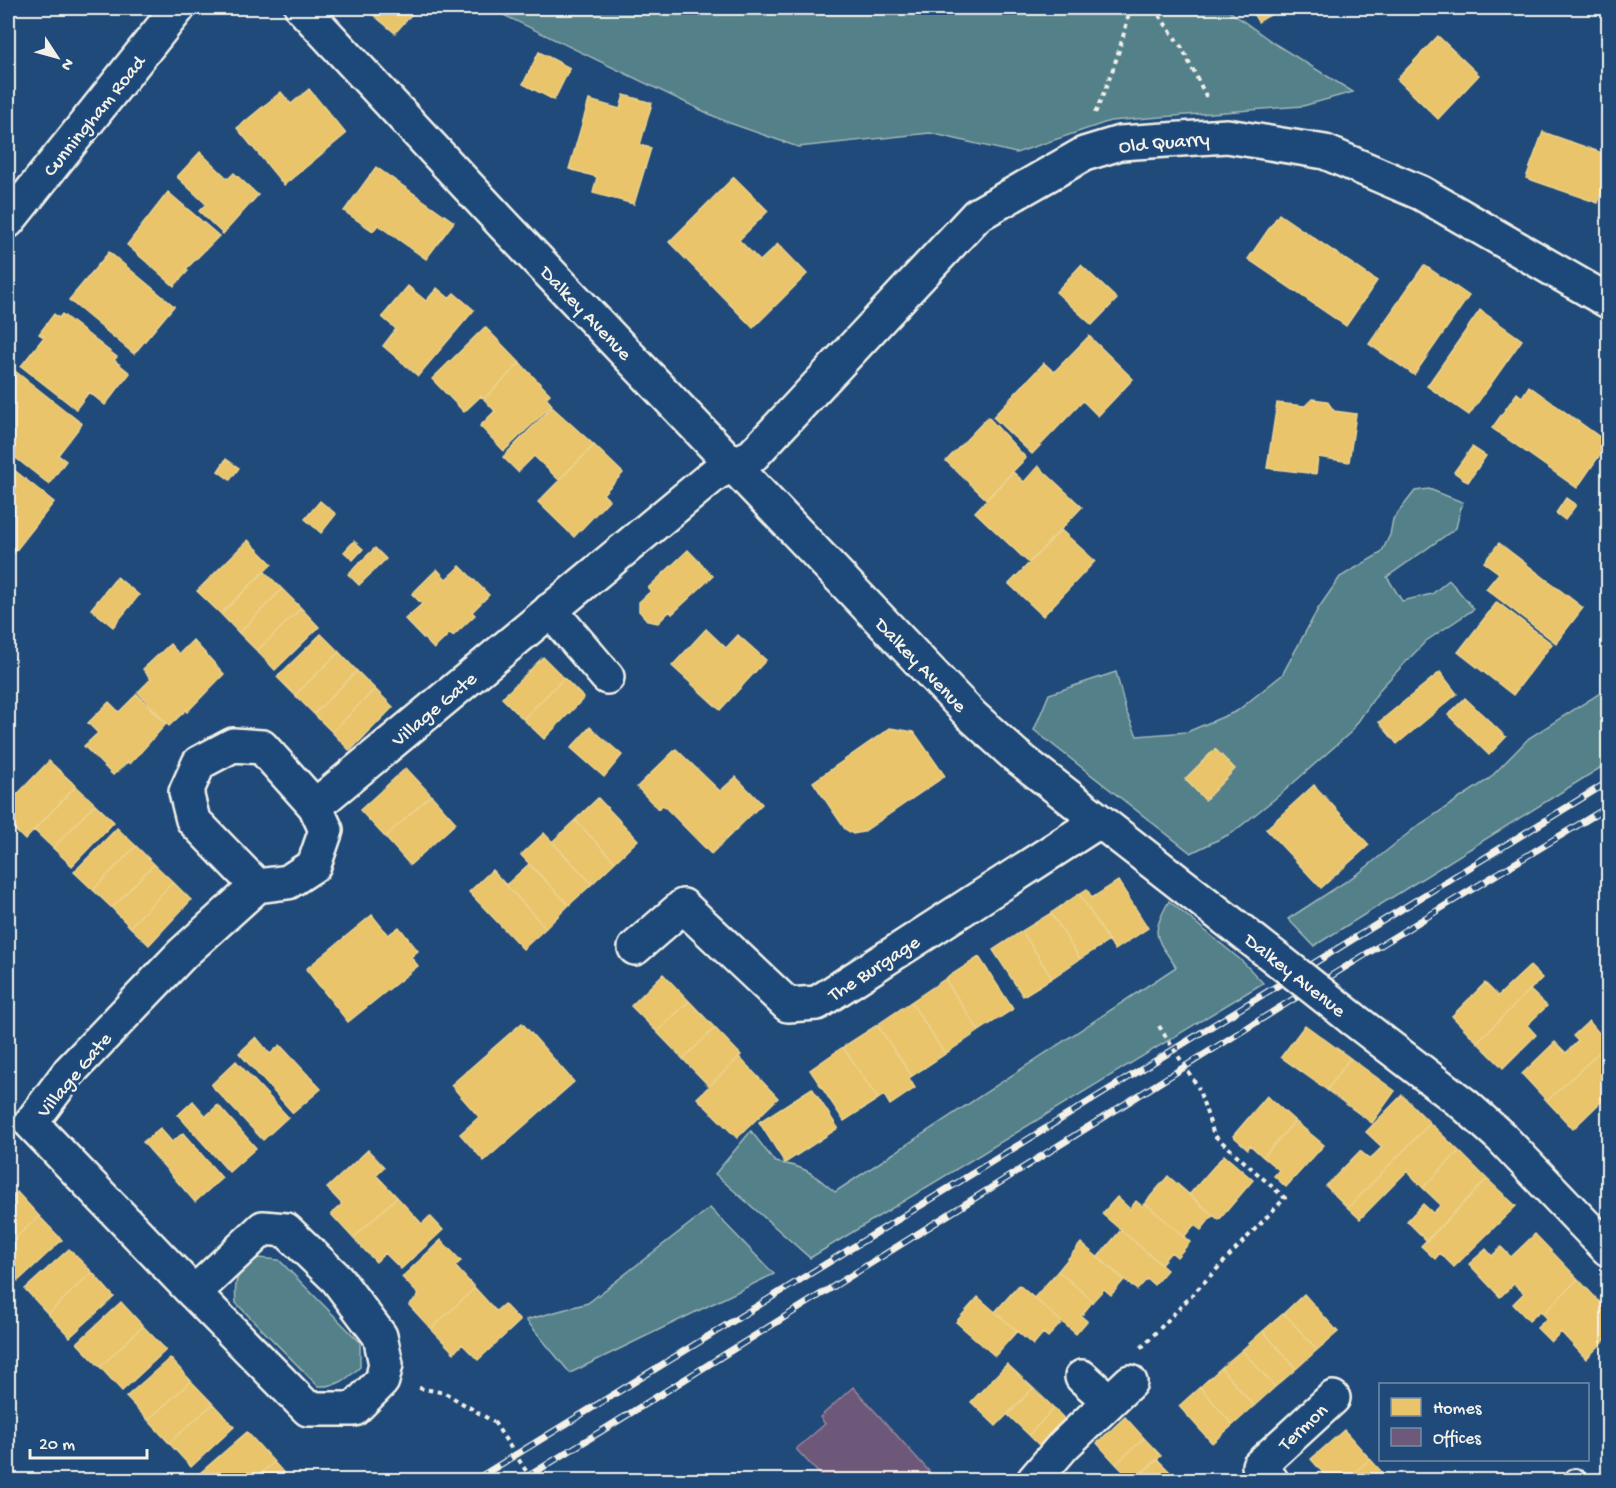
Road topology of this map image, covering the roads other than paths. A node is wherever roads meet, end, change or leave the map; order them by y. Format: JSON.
{"nodes":[{"id":1,"x":178,"y":8,"type":"edge"},
{"id":2,"x":302,"y":8,"type":"edge"},
{"id":3,"x":8,"y":221,"type":"edge"},
{"id":4,"x":1608,"y":301,"type":"edge"},
{"id":5,"x":733,"y":465,"type":"junction"},
{"id":6,"x":550,"y":610,"type":"junction"},
{"id":7,"x":607,"y":677,"type":"dead end"},
{"id":8,"x":315,"y":806,"type":"junction"},
{"id":9,"x":1099,"y":821,"type":"junction"},
{"id":10,"x":257,"y":886,"type":"junction"},
{"id":11,"x":635,"y":948,"type":"dead end"},
{"id":12,"x":1608,"y":1249,"type":"edge"},
{"id":13,"x":194,"y":1293,"type":"junction"},
{"id":14,"x":1082,"y":1377,"type":"dead end"},
{"id":15,"x":1333,"y":1398,"type":"dead end"},
{"id":16,"x":1034,"y":1480,"type":"edge"},
{"id":17,"x":1271,"y":1480,"type":"edge"}],
"edges":[{"from":1,"to":3,"type":"street","name":"Cunningham Road"},
{"from":2,"to":5,"type":"street","name":"Dalkey Avenue"},
{"from":4,"to":5,"type":"street","name":"Old Quarry"},
{"from":5,"to":6,"type":"street","name":"Village Gate"},
{"from":5,"to":9,"type":"street","name":"Dalkey Avenue"},
{"from":6,"to":7,"type":"street"},
{"from":6,"to":8,"type":"street","name":"Village Gate"},
{"from":8,"to":10,"type":"street"},
{"from":8,"to":10,"type":"street"},
{"from":9,"to":11,"type":"street","name":"The Burgage"},
{"from":9,"to":12,"type":"street","name":"Dalkey Avenue","bridge":true},
{"from":10,"to":13,"type":"street","name":"Village Gate"},
{"from":13,"to":13,"type":"street","name":"Village Gate"},
{"from":14,"to":16,"type":"street"},
{"from":15,"to":17,"type":"street","name":"Termon"}]}
